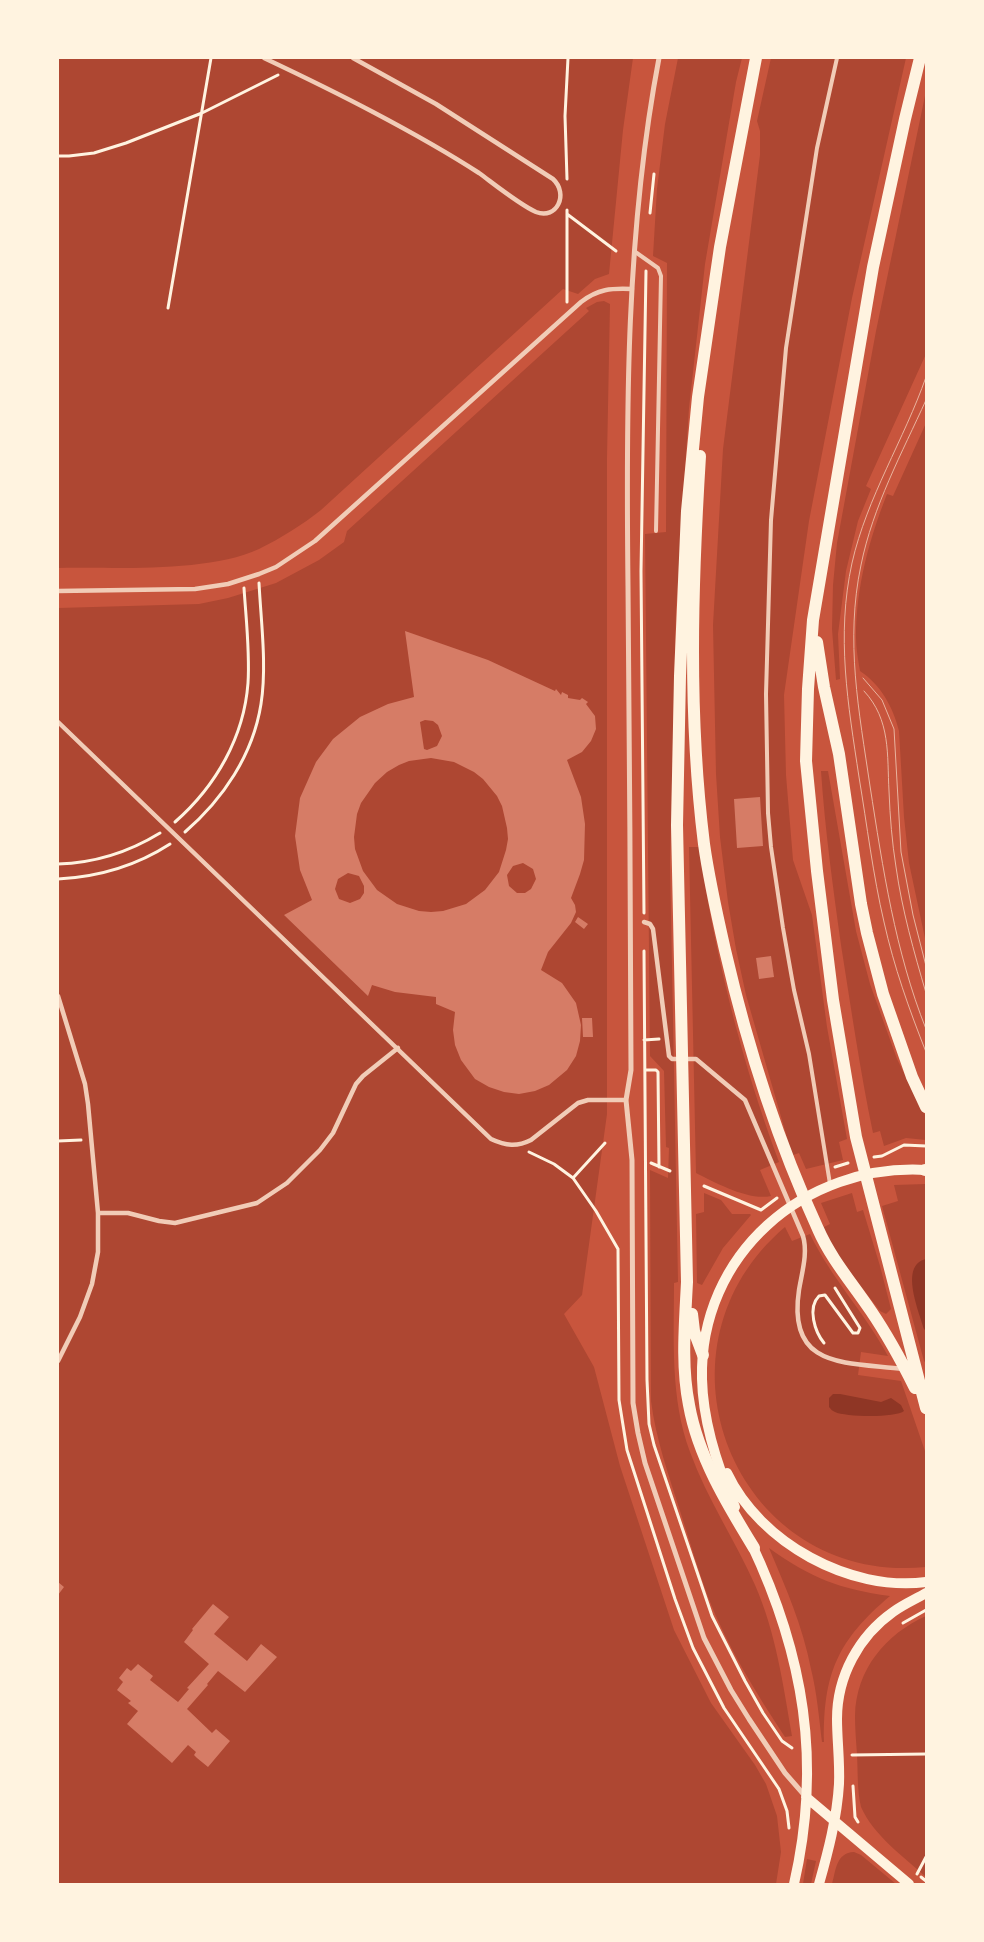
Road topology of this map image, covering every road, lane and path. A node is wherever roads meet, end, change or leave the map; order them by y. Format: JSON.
{"nodes":[{"id":1,"x":211,"y":58,"type":"edge"},
{"id":2,"x":264,"y":58,"type":"edge"},
{"id":3,"x":353,"y":58,"type":"edge"},
{"id":4,"x":659,"y":58,"type":"edge"},
{"id":5,"x":756,"y":58,"type":"edge"},
{"id":6,"x":837,"y":58,"type":"edge"},
{"id":7,"x":920,"y":58,"type":"edge"},
{"id":8,"x":289,"y":70,"type":"junction"},
{"id":9,"x":202,"y":113,"type":"junction"},
{"id":10,"x":58,"y":156,"type":"edge"},
{"id":11,"x":655,"y":166,"type":"dead end"},
{"id":12,"x":557,"y":206,"type":"junction"},
{"id":13,"x":650,"y":220,"type":"dead end"},
{"id":14,"x":616,"y":251,"type":"dead end"},
{"id":15,"x":634,"y":251,"type":"junction"},
{"id":16,"x":646,"y":259,"type":"junction"},
{"id":17,"x":632,"y":289,"type":"junction"},
{"id":18,"x":168,"y":308,"type":"dead end"},
{"id":19,"x":707,"y":342,"type":"junction"},
{"id":20,"x":656,"y":531,"type":"dead end"},
{"id":21,"x":259,"y":574,"type":"junction"},
{"id":22,"x":244,"y":580,"type":"junction"},
{"id":23,"x":58,"y":591,"type":"edge"},
{"id":24,"x":813,"y":620,"type":"junction"},
{"id":25,"x":58,"y":722,"type":"edge"},
{"id":26,"x":168,"y":828,"type":"junction"},
{"id":27,"x":178,"y":838,"type":"junction"},
{"id":28,"x":58,"y":864,"type":"edge"},
{"id":29,"x":58,"y":879,"type":"edge"},
{"id":30,"x":644,"y":922,"type":"junction"},
{"id":31,"x":58,"y":996,"type":"edge"},
{"id":32,"x":896,"y":1030,"type":"junction"},
{"id":33,"x":398,"y":1048,"type":"junction"},
{"id":34,"x":682,"y":1059,"type":"junction"},
{"id":35,"x":645,"y":1070,"type":"junction"},
{"id":36,"x":926,"y":1087,"type":"edge"},
{"id":37,"x":626,"y":1100,"type":"junction"},
{"id":38,"x":926,"y":1108,"type":"edge"},
{"id":39,"x":92,"y":1139,"type":"junction"},
{"id":40,"x":58,"y":1141,"type":"edge"},
{"id":41,"x":605,"y":1144,"type":"dead end"},
{"id":42,"x":515,"y":1145,"type":"junction"},
{"id":43,"x":651,"y":1163,"type":"dead end"},
{"id":44,"x":659,"y":1167,"type":"junction"},
{"id":45,"x":926,"y":1170,"type":"edge"},
{"id":46,"x":670,"y":1171,"type":"dead end"},
{"id":47,"x":573,"y":1178,"type":"junction"},
{"id":48,"x":830,"y":1184,"type":"junction"},
{"id":49,"x":704,"y":1186,"type":"dead end"},
{"id":50,"x":760,"y":1210,"type":"dead end"},
{"id":51,"x":98,"y":1213,"type":"junction"},
{"id":52,"x":618,"y":1249,"type":"dead end"},
{"id":53,"x":687,"y":1282,"type":"junction"},
{"id":54,"x":834,"y":1287,"type":"dead end"},
{"id":55,"x":825,"y":1344,"type":"dead end"},
{"id":56,"x":703,"y":1354,"type":"junction"},
{"id":57,"x":58,"y":1361,"type":"edge"},
{"id":58,"x":926,"y":1372,"type":"edge"},
{"id":59,"x":926,"y":1409,"type":"edge"},
{"id":60,"x":715,"y":1450,"type":"junction"},
{"id":61,"x":754,"y":1548,"type":"junction"},
{"id":62,"x":926,"y":1582,"type":"edge"},
{"id":63,"x":926,"y":1593,"type":"edge"},
{"id":64,"x":926,"y":1610,"type":"edge"},
{"id":65,"x":902,"y":1624,"type":"dead end"},
{"id":66,"x":787,"y":1751,"type":"dead end"},
{"id":67,"x":926,"y":1754,"type":"edge"},
{"id":68,"x":852,"y":1755,"type":"dead end"},
{"id":69,"x":764,"y":1765,"type":"dead end"},
{"id":70,"x":806,"y":1798,"type":"junction"},
{"id":71,"x":834,"y":1821,"type":"junction"},
{"id":72,"x":789,"y":1831,"type":"dead end"},
{"id":73,"x":926,"y":1857,"type":"edge"},
{"id":74,"x":917,"y":1873,"type":"dead end"},
{"id":75,"x":794,"y":1884,"type":"edge"},
{"id":76,"x":819,"y":1884,"type":"edge"},
{"id":77,"x":909,"y":1884,"type":"edge"}],
"edges":[{"from":1,"to":9,"type":"path"},
{"from":2,"to":8,"type":"street"},
{"from":3,"to":12,"type":"street"},
{"from":4,"to":15,"type":"street"},
{"from":5,"to":19,"type":"highway"},
{"from":6,"to":48,"type":"lane"},
{"from":7,"to":24,"type":"highway"},
{"from":8,"to":9,"type":"path"},
{"from":8,"to":12,"type":"street"},
{"from":9,"to":10,"type":"path"},
{"from":9,"to":18,"type":"path"},
{"from":11,"to":13,"type":"path"},
{"from":12,"to":14,"type":"path"},
{"from":15,"to":16,"type":"lane"},
{"from":15,"to":17,"type":"street"},
{"from":16,"to":20,"type":"lane"},
{"from":16,"to":30,"type":"path"},
{"from":17,"to":21,"type":"street"},
{"from":17,"to":37,"type":"street"},
{"from":19,"to":34,"type":"highway"},
{"from":19,"to":59,"type":"highway"},
{"from":21,"to":22,"type":"street"},
{"from":21,"to":27,"type":"path"},
{"from":22,"to":23,"type":"street"},
{"from":22,"to":26,"type":"path"},
{"from":24,"to":32,"type":"highway"},
{"from":24,"to":59,"type":"highway"},
{"from":25,"to":26,"type":"street"},
{"from":26,"to":27,"type":"street"},
{"from":26,"to":28,"type":"path"},
{"from":27,"to":29,"type":"path"},
{"from":27,"to":33,"type":"street"},
{"from":30,"to":34,"type":"street"},
{"from":30,"to":35,"type":"path"},
{"from":31,"to":39,"type":"street"},
{"from":32,"to":36,"type":"highway"},
{"from":32,"to":38,"type":"highway"},
{"from":33,"to":42,"type":"street"},
{"from":33,"to":51,"type":"street"},
{"from":34,"to":53,"type":"highway"},
{"from":34,"to":58,"type":"street"},
{"from":35,"to":44,"type":"path"},
{"from":35,"to":66,"type":"path"},
{"from":37,"to":42,"type":"street"},
{"from":37,"to":70,"type":"street"},
{"from":39,"to":40,"type":"path"},
{"from":39,"to":51,"type":"street"},
{"from":41,"to":47,"type":"path"},
{"from":42,"to":47,"type":"path"},
{"from":43,"to":44,"type":"path"},
{"from":44,"to":46,"type":"path"},
{"from":45,"to":48,"type":"main road"},
{"from":47,"to":52,"type":"path"},
{"from":48,"to":56,"type":"main road"},
{"from":49,"to":50,"type":"path"},
{"from":51,"to":57,"type":"street"},
{"from":53,"to":56,"type":"highway"},
{"from":53,"to":61,"type":"highway"},
{"from":54,"to":55,"type":"path"},
{"from":56,"to":60,"type":"main road"},
{"from":60,"to":61,"type":"main road"},
{"from":60,"to":62,"type":"main road"},
{"from":61,"to":70,"type":"main road"},
{"from":63,"to":71,"type":"main road"},
{"from":64,"to":65,"type":"path"},
{"from":67,"to":68,"type":"path"},
{"from":69,"to":72,"type":"path"},
{"from":70,"to":71,"type":"main road"},
{"from":70,"to":75,"type":"main road"},
{"from":71,"to":76,"type":"main road"},
{"from":71,"to":77,"type":"main road"},
{"from":73,"to":74,"type":"path"}]}
